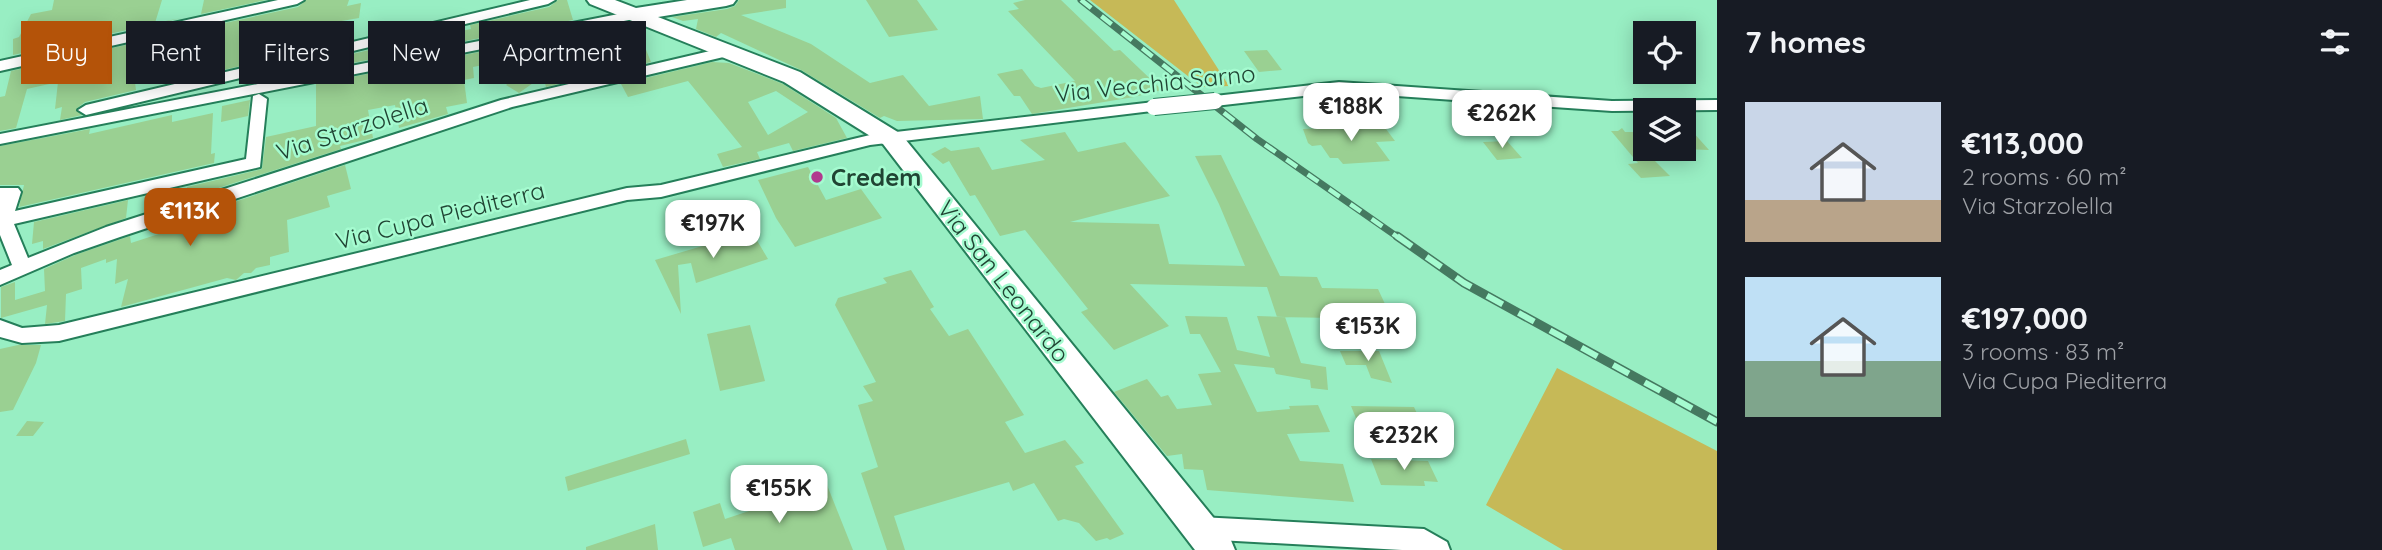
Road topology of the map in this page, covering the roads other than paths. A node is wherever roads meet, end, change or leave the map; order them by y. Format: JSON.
{"nodes":[{"id":1,"x":297,"y":0,"type":"edge"},
{"id":2,"x":548,"y":0,"type":"edge"},
{"id":3,"x":597,"y":0,"type":"edge"},
{"id":4,"x":726,"y":0,"type":"edge"},
{"id":5,"x":634,"y":15,"type":"junction"},
{"id":6,"x":727,"y":52,"type":"junction"},
{"id":7,"x":0,"y":66,"type":"edge"},
{"id":8,"x":259,"y":99,"type":"dead end"},
{"id":9,"x":1717,"y":105,"type":"edge"},
{"id":10,"x":0,"y":129,"type":"edge"},
{"id":11,"x":0,"y":139,"type":"edge"},
{"id":12,"x":892,"y":139,"type":"junction"},
{"id":13,"x":254,"y":163,"type":"junction"},
{"id":14,"x":254,"y":186,"type":"junction"},
{"id":15,"x":0,"y":194,"type":"edge"},
{"id":16,"x":3,"y":220,"type":"junction"},
{"id":17,"x":22,"y":267,"type":"junction"},
{"id":18,"x":0,"y":278,"type":"edge"},
{"id":19,"x":0,"y":328,"type":"edge"},
{"id":20,"x":1200,"y":528,"type":"junction"},
{"id":21,"x":1357,"y":543,"type":"edge"},
{"id":22,"x":1217,"y":550,"type":"edge"},
{"id":23,"x":1438,"y":550,"type":"edge"}],
"edges":[{"from":1,"to":7,"type":"street"},
{"from":2,"to":10,"type":"street"},
{"from":3,"to":5,"type":"main road","name":"Via San Leonardo"},
{"from":4,"to":5,"type":"main road"},
{"from":5,"to":6,"type":"main road","name":"Via San Leonardo"},
{"from":5,"to":11,"type":"street"},
{"from":6,"to":12,"type":"main road","name":"Via San Leonardo"},
{"from":6,"to":14,"type":"street","name":"Via Starzolella"},
{"from":8,"to":13,"type":"street"},
{"from":9,"to":12,"type":"street","name":"Via Vecchia Sarno","bridge":true},
{"from":12,"to":19,"type":"street","name":"Via Cupa Piediterra"},
{"from":12,"to":20,"type":"main road","name":"Via San Leonardo"},
{"from":13,"to":14,"type":"street"},
{"from":13,"to":16,"type":"street"},
{"from":14,"to":17,"type":"street","name":"Via Starzolella"},
{"from":15,"to":16,"type":"street"},
{"from":16,"to":17,"type":"street"},
{"from":17,"to":18,"type":"street","name":"Via Starzolella"},
{"from":20,"to":21,"type":"street"},
{"from":20,"to":22,"type":"main road","name":"Via San Leonardo"},
{"from":21,"to":23,"type":"street"}]}
